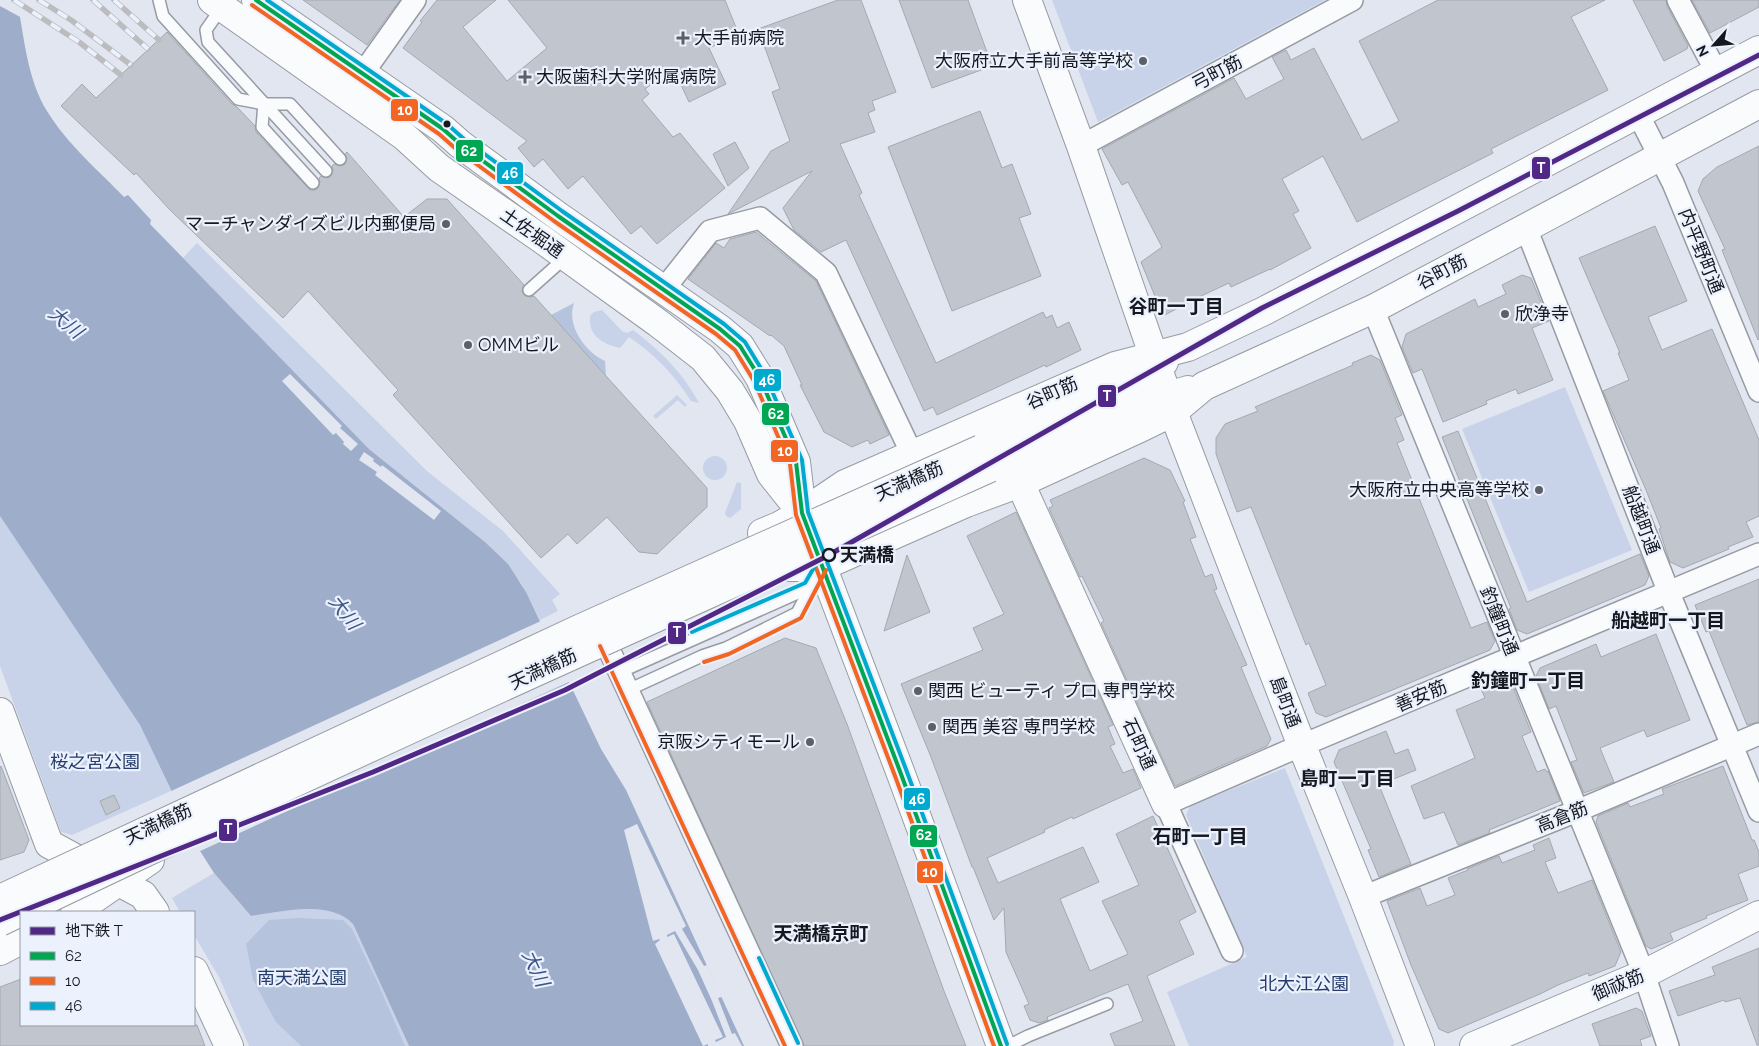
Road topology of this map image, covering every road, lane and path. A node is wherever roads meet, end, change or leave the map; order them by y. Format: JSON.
{"nodes":[{"id":1,"x":159,"y":0,"type":"edge"},
{"id":2,"x":256,"y":0,"type":"edge"},
{"id":3,"x":415,"y":0,"type":"edge"},
{"id":4,"x":1027,"y":0,"type":"edge"},
{"id":5,"x":1352,"y":0,"type":"edge"},
{"id":6,"x":1678,"y":0,"type":"edge"},
{"id":7,"x":217,"y":4,"type":"edge"},
{"id":8,"x":1759,"y":50,"type":"edge"},
{"id":9,"x":1717,"y":72,"type":"junction"},
{"id":10,"x":363,"y":73,"type":"junction"},
{"id":11,"x":264,"y":104,"type":"junction"},
{"id":12,"x":1759,"y":104,"type":"edge"},
{"id":13,"x":1638,"y":114,"type":"junction"},
{"id":14,"x":1082,"y":146,"type":"junction"},
{"id":15,"x":1660,"y":157,"type":"junction"},
{"id":16,"x":340,"y":159,"type":"dead end"},
{"id":17,"x":326,"y":171,"type":"dead end"},
{"id":18,"x":313,"y":183,"type":"dead end"},
{"id":19,"x":1526,"y":228,"type":"junction"},
{"id":20,"x":566,"y":258,"type":"junction"},
{"id":21,"x":664,"y":289,"type":"junction"},
{"id":22,"x":529,"y":290,"type":"dead end"},
{"id":23,"x":1373,"y":309,"type":"junction"},
{"id":24,"x":1155,"y":361,"type":"junction"},
{"id":25,"x":1204,"y":386,"type":"joint"},
{"id":26,"x":1759,"y":391,"type":"edge"},
{"id":27,"x":1170,"y":404,"type":"junction"},
{"id":28,"x":912,"y":454,"type":"junction"},
{"id":29,"x":986,"y":459,"type":"junction"},
{"id":30,"x":1020,"y":483,"type":"junction"},
{"id":31,"x":802,"y":513,"type":"junction"},
{"id":32,"x":1759,"y":554,"type":"edge"},
{"id":33,"x":815,"y":578,"type":"junction"},
{"id":34,"x":1669,"y":593,"type":"junction"},
{"id":35,"x":606,"y":643,"type":"junction"},
{"id":36,"x":1514,"y":657,"type":"junction"},
{"id":37,"x":624,"y":681,"type":"junction"},
{"id":38,"x":0,"y":712,"type":"edge"},
{"id":39,"x":1759,"y":734,"type":"edge"},
{"id":40,"x":1732,"y":745,"type":"junction"},
{"id":41,"x":1302,"y":746,"type":"junction"},
{"id":42,"x":7,"y":753,"type":"edge"},
{"id":43,"x":1166,"y":804,"type":"junction"},
{"id":44,"x":1577,"y":810,"type":"junction"},
{"id":45,"x":1759,"y":811,"type":"edge"},
{"id":46,"x":74,"y":857,"type":"junction"},
{"id":47,"x":119,"y":880,"type":"junction"},
{"id":48,"x":0,"y":884,"type":"edge"},
{"id":49,"x":1363,"y":897,"type":"junction"},
{"id":50,"x":0,"y":899,"type":"edge"},
{"id":51,"x":23,"y":911,"type":"edge"},
{"id":52,"x":76,"y":911,"type":"edge"},
{"id":53,"x":154,"y":911,"type":"edge"},
{"id":54,"x":20,"y":912,"type":"edge"},
{"id":55,"x":1759,"y":915,"type":"edge"},
{"id":56,"x":0,"y":922,"type":"edge"},
{"id":57,"x":20,"y":941,"type":"edge"},
{"id":58,"x":0,"y":951,"type":"edge"},
{"id":59,"x":1232,"y":951,"type":"dead end"},
{"id":60,"x":195,"y":973,"type":"edge"},
{"id":61,"x":1644,"y":974,"type":"junction"},
{"id":62,"x":1107,"y":1004,"type":"dead end"},
{"id":63,"x":229,"y":1046,"type":"edge"},
{"id":64,"x":792,"y":1046,"type":"edge"},
{"id":65,"x":1001,"y":1046,"type":"edge"},
{"id":66,"x":1008,"y":1046,"type":"edge"},
{"id":67,"x":1420,"y":1046,"type":"edge"},
{"id":68,"x":1474,"y":1046,"type":"edge"},
{"id":69,"x":1668,"y":1046,"type":"edge"}],
"edges":[{"from":1,"to":11,"type":"lane"},
{"from":2,"to":10,"type":"main road","name":"土佐堀通"},
{"from":3,"to":10,"type":"street"},
{"from":4,"to":14,"type":"main road","name":"島町通"},
{"from":5,"to":14,"type":"street","name":"弓町筋"},
{"from":6,"to":9,"type":"street"},
{"from":7,"to":11,"type":"lane"},
{"from":7,"to":20,"type":"main road","name":"土佐堀通"},
{"from":8,"to":9,"type":"main road","name":"谷町筋"},
{"from":9,"to":13,"type":"main road","name":"谷町筋"},
{"from":10,"to":21,"type":"main road","name":"土佐堀通"},
{"from":11,"to":16,"type":"lane"},
{"from":11,"to":17,"type":"lane"},
{"from":11,"to":18,"type":"lane"},
{"from":12,"to":15,"type":"main road","name":"谷町筋"},
{"from":13,"to":15,"type":"street","name":"内平野町通"},
{"from":13,"to":24,"type":"main road","name":"谷町筋"},
{"from":14,"to":24,"type":"main road","name":"島町通"},
{"from":15,"to":19,"type":"main road","name":"谷町筋"},
{"from":15,"to":26,"type":"street","name":"内平野町通"},
{"from":19,"to":23,"type":"main road","name":"谷町筋"},
{"from":19,"to":34,"type":"street","name":"船越町通"},
{"from":20,"to":22,"type":"lane"},
{"from":20,"to":31,"type":"main road","name":"土佐堀通"},
{"from":21,"to":28,"type":"street"},
{"from":21,"to":31,"type":"main road","name":"土佐堀通"},
{"from":23,"to":25,"type":"main road","name":"谷町筋"},
{"from":23,"to":36,"type":"street","name":"釣鐘町通"},
{"from":24,"to":27,"type":"main road","name":"島町通"},
{"from":24,"to":28,"type":"main road","name":"谷町筋"},
{"from":24,"to":29,"type":"main road","name":"天満橋筋"},
{"from":25,"to":27,"type":"main road","name":"天満橋筋"},
{"from":27,"to":29,"type":"main road","name":"天満橋筋"},
{"from":27,"to":30,"type":"main road"},
{"from":27,"to":41,"type":"main road","name":"島町通"},
{"from":28,"to":31,"type":"main road","name":"谷町筋"},
{"from":29,"to":50,"type":"main road","name":"天満橋筋","bridge":true},
{"from":29,"to":51,"type":"main road","name":"天満橋筋","bridge":true},
{"from":30,"to":33,"type":"main road"},
{"from":30,"to":43,"type":"main road","name":"石町通"},
{"from":31,"to":33,"type":"main road","name":"土佐堀通"},
{"from":31,"to":46,"type":"main road","name":"天満橋筋"},
{"from":32,"to":34,"type":"street","name":"善安筋"},
{"from":33,"to":35,"type":"main road","name":"天満橋筋"},
{"from":33,"to":37,"type":"lane"},
{"from":33,"to":37,"type":"lane"},
{"from":33,"to":65,"type":"main road","name":"土佐堀通"},
{"from":34,"to":36,"type":"street","name":"善安筋"},
{"from":34,"to":40,"type":"street","name":"船越町通"},
{"from":35,"to":37,"type":"street"},
{"from":35,"to":47,"type":"main road","name":"天満橋筋","bridge":true},
{"from":36,"to":41,"type":"street","name":"善安筋"},
{"from":36,"to":44,"type":"street","name":"釣鐘町通"},
{"from":37,"to":64,"type":"street"},
{"from":38,"to":42,"type":"main road"},
{"from":39,"to":40,"type":"street","name":"高倉筋"},
{"from":40,"to":44,"type":"street","name":"高倉筋"},
{"from":40,"to":45,"type":"street","name":"船越町通"},
{"from":41,"to":43,"type":"street","name":"善安筋"},
{"from":41,"to":49,"type":"main road","name":"島町通"},
{"from":42,"to":46,"type":"main road"},
{"from":43,"to":59,"type":"street","name":"石町通"},
{"from":44,"to":49,"type":"street","name":"高倉筋"},
{"from":44,"to":61,"type":"street","name":"釣鐘町通"},
{"from":46,"to":47,"type":"main road"},
{"from":46,"to":48,"type":"main road","name":"天満橋筋"},
{"from":47,"to":52,"type":"main road","name":"天満橋筋"},
{"from":47,"to":53,"type":"main road"},
{"from":49,"to":67,"type":"main road","name":"島町通"},
{"from":54,"to":56,"type":"main road","name":"天満橋筋","bridge":true},
{"from":55,"to":61,"type":"main road","name":"御祓筋"},
{"from":57,"to":58,"type":"main road"},
{"from":60,"to":63,"type":"main road"},
{"from":61,"to":68,"type":"main road","name":"御祓筋"},
{"from":61,"to":69,"type":"street","name":"釣鐘町通"},
{"from":62,"to":66,"type":"lane"}]}
